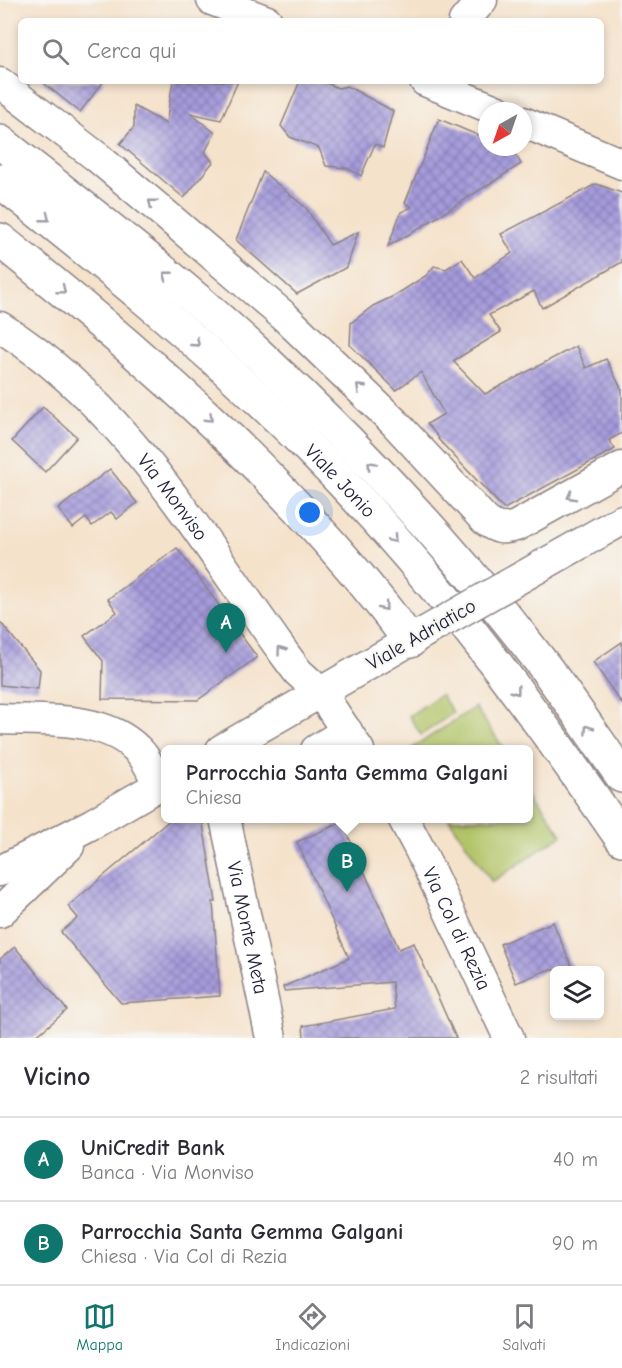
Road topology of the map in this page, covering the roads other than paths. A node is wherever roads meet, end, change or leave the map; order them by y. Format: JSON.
{"nodes":[{"id":1,"x":212,"y":0,"type":"edge"},
{"id":2,"x":482,"y":0,"type":"edge"},
{"id":3,"x":259,"y":18,"type":"edge"},
{"id":4,"x":467,"y":18,"type":"edge"},
{"id":5,"x":0,"y":83,"type":"edge"},
{"id":6,"x":432,"y":84,"type":"edge"},
{"id":7,"x":478,"y":103,"type":"edge"},
{"id":8,"x":532,"y":126,"type":"edge"},
{"id":9,"x":0,"y":142,"type":"edge"},
{"id":10,"x":622,"y":164,"type":"edge"},
{"id":11,"x":0,"y":181,"type":"edge"},
{"id":12,"x":0,"y":240,"type":"edge"},
{"id":13,"x":0,"y":327,"type":"edge"},
{"id":14,"x":622,"y":467,"type":"edge"},
{"id":15,"x":622,"y":520,"type":"edge"},
{"id":16,"x":417,"y":637,"type":"junction"},
{"id":17,"x":321,"y":693,"type":"junction"},
{"id":18,"x":0,"y":719,"type":"edge"},
{"id":19,"x":353,"y":741,"type":"edge"},
{"id":20,"x":230,"y":745,"type":"edge"},
{"id":21,"x":337,"y":745,"type":"edge"},
{"id":22,"x":622,"y":776,"type":"edge"},
{"id":23,"x":161,"y":781,"type":"edge"},
{"id":24,"x":161,"y":783,"type":"edge"},
{"id":25,"x":226,"y":823,"type":"edge"},
{"id":26,"x":405,"y":823,"type":"edge"},
{"id":27,"x":92,"y":824,"type":"junction"},
{"id":28,"x":622,"y":838,"type":"edge"},
{"id":29,"x":0,"y":871,"type":"edge"},
{"id":30,"x":0,"y":912,"type":"edge"},
{"id":31,"x":271,"y":1038,"type":"edge"},
{"id":32,"x":509,"y":1038,"type":"edge"}],
"edges":[{"from":1,"to":3,"type":"street"},
{"from":2,"to":4,"type":"street"},
{"from":14,"to":5,"type":"street","one_way":true},
{"from":6,"to":7,"type":"street"},
{"from":8,"to":10,"type":"street"},
{"from":22,"to":9,"type":"main road","name":"Viale Jonio","one_way":true},
{"from":11,"to":28,"type":"main road","name":"Viale Jonio","one_way":true},
{"from":12,"to":16,"type":"main road","one_way":true},
{"from":17,"to":13,"type":"street","name":"Via Monviso","one_way":true},
{"from":15,"to":16,"type":"street","name":"Viale Adriatico","bridge":true},
{"from":16,"to":17,"type":"street","name":"Viale Adriatico"},
{"from":17,"to":19,"type":"street"},
{"from":17,"to":20,"type":"street","name":"Viale Adriatico"},
{"from":18,"to":23,"type":"street"},
{"from":19,"to":21,"type":"street"},
{"from":24,"to":27,"type":"street"},
{"from":25,"to":31,"type":"street","name":"Via Monte Meta"},
{"from":26,"to":32,"type":"street","name":"Via Col di Rezia"},
{"from":27,"to":29,"type":"street"},
{"from":27,"to":30,"type":"street"}]}
